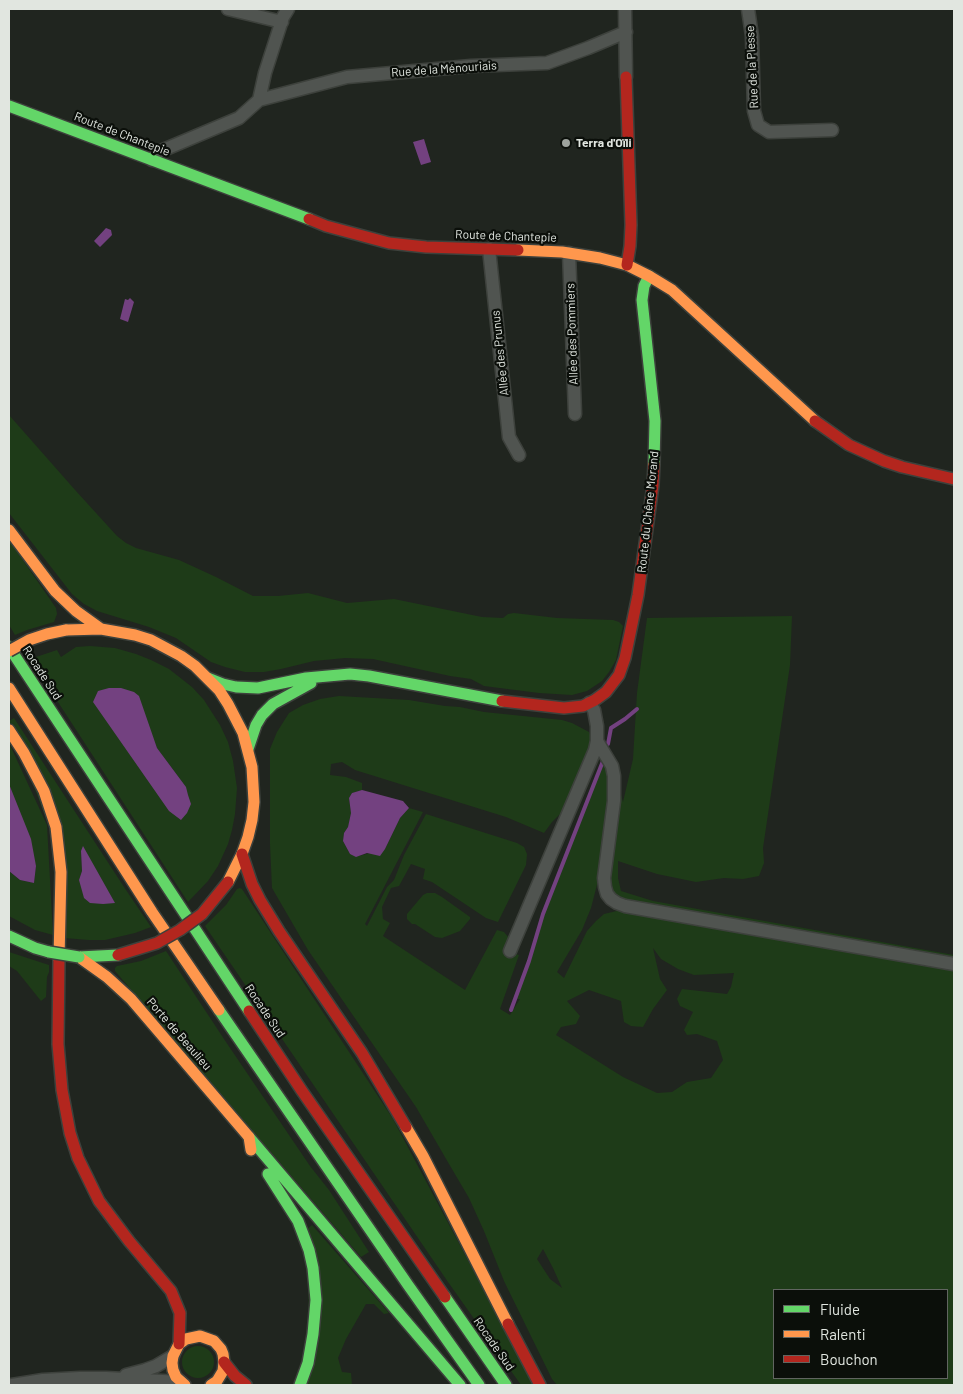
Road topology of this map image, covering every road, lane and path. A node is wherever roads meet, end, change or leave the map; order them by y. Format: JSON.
{"nodes":[{"id":1,"x":228,"y":9,"type":"edge"},
{"id":2,"x":288,"y":9,"type":"edge"},
{"id":3,"x":626,"y":9,"type":"edge"},
{"id":4,"x":748,"y":9,"type":"edge"},
{"id":5,"x":282,"y":22,"type":"junction"},
{"id":6,"x":626,"y":32,"type":"junction"},
{"id":7,"x":626,"y":77,"type":"joint"},
{"id":8,"x":259,"y":100,"type":"junction"},
{"id":9,"x":9,"y":106,"type":"edge"},
{"id":10,"x":832,"y":130,"type":"dead end"},
{"id":11,"x":152,"y":160,"type":"junction"},
{"id":12,"x":489,"y":249,"type":"junction"},
{"id":13,"x":569,"y":253,"type":"junction"},
{"id":14,"x":627,"y":266,"type":"junction"},
{"id":15,"x":649,"y":276,"type":"junction"},
{"id":16,"x":575,"y":414,"type":"dead end"},
{"id":17,"x":519,"y":454,"type":"dead end"},
{"id":18,"x":954,"y":479,"type":"edge"},
{"id":19,"x":9,"y":530,"type":"edge"},
{"id":20,"x":101,"y":629,"type":"junction"},
{"id":21,"x":9,"y":649,"type":"edge"},
{"id":22,"x":326,"y":676,"type":"junction"},
{"id":23,"x":208,"y":678,"type":"junction"},
{"id":24,"x":9,"y":688,"type":"edge"},
{"id":25,"x":589,"y":703,"type":"junction"},
{"id":26,"x":9,"y":730,"type":"edge"},
{"id":27,"x":597,"y":741,"type":"junction"},
{"id":28,"x":248,"y":749,"type":"junction"},
{"id":29,"x":242,"y":854,"type":"junction"},
{"id":30,"x":9,"y":936,"type":"edge"},
{"id":31,"x":510,"y":951,"type":"dead end"},
{"id":32,"x":79,"y":957,"type":"junction"},
{"id":33,"x":954,"y":964,"type":"edge"},
{"id":34,"x":249,"y":1137,"type":"junction"},
{"id":35,"x":179,"y":1344,"type":"junction"},
{"id":36,"x":173,"y":1356,"type":"junction"},
{"id":37,"x":224,"y":1362,"type":"junction"},
{"id":38,"x":106,"y":1378,"type":"junction"},
{"id":39,"x":183,"y":1384,"type":"edge"},
{"id":40,"x":12,"y":1385,"type":"edge"},
{"id":41,"x":211,"y":1385,"type":"edge"},
{"id":42,"x":246,"y":1385,"type":"edge"},
{"id":43,"x":300,"y":1385,"type":"edge"},
{"id":44,"x":460,"y":1385,"type":"edge"},
{"id":45,"x":479,"y":1385,"type":"edge"},
{"id":46,"x":506,"y":1385,"type":"edge"},
{"id":47,"x":540,"y":1385,"type":"edge"}],
"edges":[{"from":1,"to":5,"type":"street"},
{"from":2,"to":5,"type":"street"},
{"from":3,"to":6,"type":"street"},
{"from":4,"to":10,"type":"street","name":"Rue de la Plesse"},
{"from":5,"to":8,"type":"street"},
{"from":6,"to":7,"type":"street"},
{"from":6,"to":8,"type":"street","name":"Rue de la Ménouriais"},
{"from":7,"to":14,"type":"main road"},
{"from":8,"to":11,"type":"street","name":"Rue de la Ménouriais"},
{"from":9,"to":11,"type":"main road","name":"Route de Chantepie"},
{"from":11,"to":12,"type":"main road","name":"Route de Chantepie"},
{"from":12,"to":13,"type":"main road","name":"Route de Chantepie"},
{"from":12,"to":17,"type":"street","name":"Allée des Prunus"},
{"from":13,"to":14,"type":"main road","name":"Route de Chantepie"},
{"from":13,"to":16,"type":"street","name":"Allée des Pommiers"},
{"from":14,"to":15,"type":"main road","name":"Route de Chantepie"},
{"from":15,"to":18,"type":"main road","name":"Route de Chantepie"},
{"from":15,"to":25,"type":"main road","name":"Route du Chêne Morand"},
{"from":19,"to":20,"type":"main road"},
{"from":20,"to":21,"type":"main road","bridge":true},
{"from":20,"to":23,"type":"main road"},
{"from":21,"to":46,"type":"main road","name":"Rocade Sud"},
{"from":22,"to":23,"type":"main road","name":"Route du Chêne Morand"},
{"from":22,"to":25,"type":"main road","name":"Route du Chêne Morand"},
{"from":22,"to":28,"type":"main road","name":"Route du Chêne Morand"},
{"from":23,"to":28,"type":"main road"},
{"from":24,"to":45,"type":"main road"},
{"from":25,"to":27,"type":"street"},
{"from":26,"to":35,"type":"main road"},
{"from":27,"to":31,"type":"street"},
{"from":27,"to":33,"type":"street"},
{"from":28,"to":29,"type":"main road"},
{"from":29,"to":32,"type":"main road","bridge":true},
{"from":29,"to":47,"type":"main road"},
{"from":30,"to":32,"type":"main road","bridge":true},
{"from":32,"to":34,"type":"main road","name":"Porte de Beaulieu"},
{"from":34,"to":43,"type":"main road"},
{"from":34,"to":44,"type":"main road","name":"Porte de Beaulieu"},
{"from":35,"to":36,"type":"main road"},
{"from":35,"to":37,"type":"main road"},
{"from":36,"to":38,"type":"street"},
{"from":36,"to":39,"type":"main road"},
{"from":37,"to":41,"type":"main road"},
{"from":37,"to":42,"type":"main road"},
{"from":38,"to":39,"type":"street"},
{"from":38,"to":40,"type":"street"}]}
